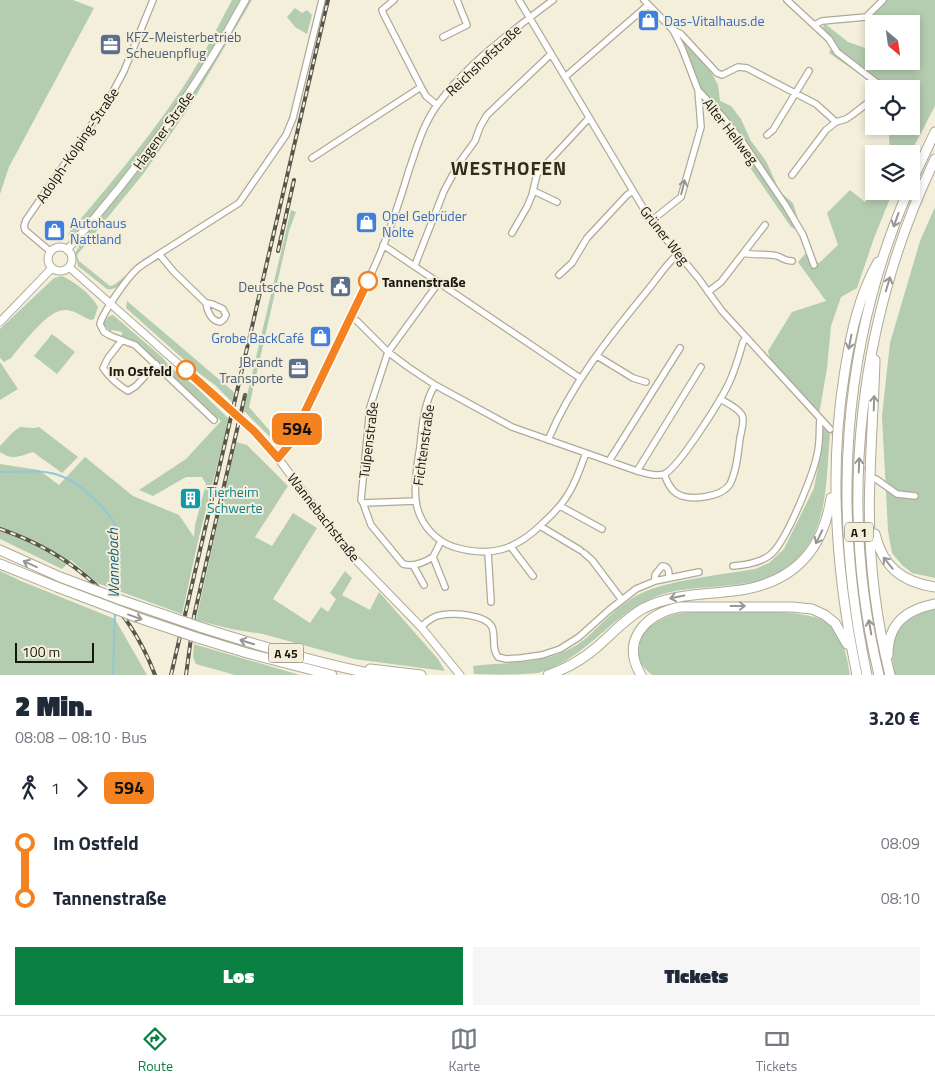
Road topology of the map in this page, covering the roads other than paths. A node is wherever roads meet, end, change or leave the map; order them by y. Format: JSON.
{"nodes":[{"id":1,"x":153,"y":0,"type":"edge"},
{"id":2,"x":245,"y":0,"type":"edge"},
{"id":3,"x":322,"y":0,"type":"edge"},
{"id":4,"x":394,"y":0,"type":"edge"},
{"id":5,"x":457,"y":0,"type":"edge"},
{"id":6,"x":519,"y":0,"type":"edge"},
{"id":7,"x":553,"y":0,"type":"edge"},
{"id":8,"x":787,"y":0,"type":"edge"},
{"id":9,"x":883,"y":0,"type":"edge"},
{"id":10,"x":646,"y":2,"type":"edge"},
{"id":11,"x":529,"y":18,"type":"junction"},
{"id":12,"x":814,"y":25,"type":"junction"},
{"id":13,"x":673,"y":30,"type":"junction"},
{"id":14,"x":443,"y":37,"type":"dead end"},
{"id":15,"x":551,"y":54,"type":"junction"},
{"id":16,"x":809,"y":71,"type":"dead end"},
{"id":17,"x":565,"y":77,"type":"junction"},
{"id":18,"x":873,"y":80,"type":"edge"},
{"id":19,"x":421,"y":88,"type":"junction"},
{"id":20,"x":698,"y":90,"type":"junction"},
{"id":21,"x":796,"y":92,"type":"junction"},
{"id":22,"x":437,"y":105,"type":"junction"},
{"id":23,"x":865,"y":105,"type":"edge"},
{"id":24,"x":590,"y":118,"type":"junction"},
{"id":25,"x":836,"y":122,"type":"junction"},
{"id":26,"x":935,"y":132,"type":"edge"},
{"id":27,"x":767,"y":135,"type":"dead end"},
{"id":28,"x":312,"y":158,"type":"dead end"},
{"id":29,"x":935,"y":159,"type":"edge"},
{"id":30,"x":920,"y":164,"type":"edge"},
{"id":31,"x":792,"y":175,"type":"dead end"},
{"id":32,"x":534,"y":191,"type":"junction"},
{"id":33,"x":633,"y":191,"type":"junction"},
{"id":34,"x":905,"y":200,"type":"edge"},
{"id":35,"x":557,"y":202,"type":"dead end"},
{"id":36,"x":651,"y":221,"type":"junction"},
{"id":37,"x":765,"y":225,"type":"dead end"},
{"id":38,"x":512,"y":233,"type":"dead end"},
{"id":39,"x":383,"y":245,"type":"junction"},
{"id":40,"x":886,"y":248,"type":"junction"},
{"id":41,"x":67,"y":250,"type":"junction"},
{"id":42,"x":51,"y":252,"type":"junction"},
{"id":43,"x":678,"y":253,"type":"junction"},
{"id":44,"x":744,"y":253,"type":"junction"},
{"id":45,"x":159,"y":254,"type":"junction"},
{"id":46,"x":792,"y":261,"type":"dead end"},
{"id":47,"x":814,"y":265,"type":"dead end"},
{"id":48,"x":68,"y":266,"type":"junction"},
{"id":49,"x":415,"y":266,"type":"junction"},
{"id":50,"x":52,"y":268,"type":"junction"},
{"id":51,"x":559,"y":275,"type":"dead end"},
{"id":52,"x":439,"y":282,"type":"junction"},
{"id":53,"x":708,"y":292,"type":"junction"},
{"id":54,"x":206,"y":303,"type":"dead end"},
{"id":55,"x":111,"y":304,"type":"junction"},
{"id":56,"x":351,"y":318,"type":"junction"},
{"id":57,"x":0,"y":322,"type":"edge"},
{"id":58,"x":876,"y":331,"type":"junction"},
{"id":59,"x":746,"y":338,"type":"junction"},
{"id":60,"x":122,"y":340,"type":"junction"},
{"id":61,"x":680,"y":348,"type":"dead end"},
{"id":62,"x":388,"y":352,"type":"junction"},
{"id":63,"x":596,"y":356,"type":"junction"},
{"id":64,"x":156,"y":364,"type":"junction"},
{"id":65,"x":702,"y":367,"type":"dead end"},
{"id":66,"x":580,"y":378,"type":"junction"},
{"id":67,"x":646,"y":382,"type":"dead end"},
{"id":68,"x":435,"y":384,"type":"junction"},
{"id":69,"x":720,"y":399,"type":"junction"},
{"id":70,"x":820,"y":419,"type":"junction"},
{"id":71,"x":214,"y":420,"type":"dead end"},
{"id":72,"x":830,"y":429,"type":"tunnel mouth"},
{"id":73,"x":548,"y":440,"type":"junction"},
{"id":74,"x":586,"y":453,"type":"junction"},
{"id":75,"x":278,"y":458,"type":"junction"},
{"id":76,"x":609,"y":461,"type":"junction"},
{"id":77,"x":637,"y":471,"type":"junction"},
{"id":78,"x":664,"y":474,"type":"junction"},
{"id":79,"x":835,"y":474,"type":"junction"},
{"id":80,"x":876,"y":479,"type":"tunnel mouth"},
{"id":81,"x":915,"y":496,"type":"dead end"},
{"id":82,"x":416,"y":501,"type":"junction"},
{"id":83,"x":364,"y":503,"type":"junction"},
{"id":84,"x":870,"y":505,"type":"junction"},
{"id":85,"x":560,"y":506,"type":"junction"},
{"id":86,"x":540,"y":526,"type":"junction"},
{"id":87,"x":602,"y":529,"type":"dead end"},
{"id":88,"x":442,"y":541,"type":"junction"},
{"id":89,"x":511,"y":547,"type":"junction"},
{"id":90,"x":0,"y":550,"type":"edge"},
{"id":91,"x":488,"y":552,"type":"junction"},
{"id":92,"x":433,"y":558,"type":"junction"},
{"id":93,"x":0,"y":564,"type":"edge"},
{"id":94,"x":413,"y":565,"type":"junction"},
{"id":95,"x":734,"y":566,"type":"dead end"},
{"id":96,"x":699,"y":572,"type":"dead end"},
{"id":97,"x":533,"y":576,"type":"dead end"},
{"id":98,"x":669,"y":578,"type":"junction"},
{"id":99,"x":655,"y":581,"type":"junction"},
{"id":100,"x":424,"y":585,"type":"dead end"},
{"id":101,"x":445,"y":587,"type":"dead end"},
{"id":102,"x":935,"y":587,"type":"edge"},
{"id":103,"x":622,"y":600,"type":"junction"},
{"id":104,"x":491,"y":602,"type":"dead end"},
{"id":105,"x":935,"y":604,"type":"edge"},
{"id":106,"x":421,"y":627,"type":"junction"},
{"id":107,"x":345,"y":668,"type":"junction"},
{"id":108,"x":856,"y":672,"type":"edge"},
{"id":109,"x":332,"y":675,"type":"edge"},
{"id":110,"x":378,"y":675,"type":"edge"},
{"id":111,"x":421,"y":675,"type":"edge"},
{"id":112,"x":460,"y":675,"type":"edge"},
{"id":113,"x":548,"y":675,"type":"edge"},
{"id":114,"x":641,"y":675,"type":"edge"},
{"id":115,"x":867,"y":675,"type":"edge"},
{"id":116,"x":879,"y":675,"type":"edge"},
{"id":117,"x":890,"y":675,"type":"edge"}],
"edges":[{"from":1,"to":42,"type":"street","name":"Adolph-Kolping-Straße"},
{"from":2,"to":41,"type":"main road","name":"Hagener Straße"},
{"from":3,"to":45,"type":"street"},
{"from":4,"to":19,"type":"street"},
{"from":5,"to":14,"type":"street"},
{"from":6,"to":11,"type":"street","name":"Grüner Weg"},
{"from":7,"to":11,"type":"street","name":"Reichshofstraße"},
{"from":8,"to":12,"type":"street"},
{"from":9,"to":12,"type":"street"},
{"from":10,"to":13,"type":"street","name":"Alter Hellweg"},
{"from":10,"to":17,"type":"street"},
{"from":11,"to":15,"type":"street","name":"Grüner Weg"},
{"from":11,"to":22,"type":"street","name":"Reichshofstraße"},
{"from":12,"to":18,"type":"street"},
{"from":13,"to":20,"type":"street","name":"Alter Hellweg"},
{"from":13,"to":21,"type":"street"},
{"from":15,"to":17,"type":"street","name":"Grüner Weg"},
{"from":15,"to":49,"type":"street"},
{"from":16,"to":21,"type":"street"},
{"from":17,"to":24,"type":"street","name":"Grüner Weg"},
{"from":19,"to":22,"type":"street"},
{"from":19,"to":28,"type":"street"},
{"from":36,"to":20,"type":"street","one_way":true},
{"from":20,"to":47,"type":"street","name":"Alter Hellweg"},
{"from":21,"to":25,"type":"street"},
{"from":21,"to":27,"type":"street"},
{"from":22,"to":39,"type":"street","name":"Reichshofstraße"},
{"from":23,"to":25,"type":"street"},
{"from":24,"to":32,"type":"street"},
{"from":24,"to":33,"type":"street","name":"Grüner Weg"},
{"from":25,"to":31,"type":"street"},
{"from":26,"to":30,"type":"highway"},
{"from":58,"to":29,"type":"highway","number":"A 1","one_way":true},
{"from":32,"to":35,"type":"street"},
{"from":32,"to":38,"type":"street"},
{"from":33,"to":36,"type":"street","name":"Grüner Weg"},
{"from":33,"to":51,"type":"street"},
{"from":34,"to":40,"type":"highway","number":"A 1","one_way":true},
{"from":36,"to":43,"type":"street","name":"Grüner Weg"},
{"from":37,"to":44,"type":"street"},
{"from":39,"to":49,"type":"street"},
{"from":39,"to":56,"type":"street","name":"Reichshofstraße"},
{"from":40,"to":79,"type":"highway","one_way":true},
{"from":40,"to":115,"type":"highway","number":"A 1"},
{"from":41,"to":42,"type":"main road"},
{"from":41,"to":48,"type":"main road"},
{"from":42,"to":50,"type":"main road"},
{"from":43,"to":53,"type":"street","name":"Grüner Weg"},
{"from":43,"to":63,"type":"street"},
{"from":44,"to":46,"type":"street"},
{"from":44,"to":53,"type":"street"},
{"from":45,"to":54,"type":"street"},
{"from":45,"to":55,"type":"street"},
{"from":48,"to":50,"type":"main road"},
{"from":48,"to":55,"type":"main road","name":"Wannebachstraße"},
{"from":49,"to":52,"type":"street"},
{"from":50,"to":57,"type":"main road"},
{"from":52,"to":62,"type":"street","name":"Tulpenstraße"},
{"from":52,"to":66,"type":"street"},
{"from":53,"to":59,"type":"street","name":"Grüner Weg"},
{"from":55,"to":60,"type":"street"},
{"from":55,"to":75,"type":"main road","name":"Wannebachstraße"},
{"from":56,"to":62,"type":"street"},
{"from":56,"to":75,"type":"street","name":"Reichshofstraße"},
{"from":84,"to":58,"type":"highway","one_way":true},
{"from":116,"to":58,"type":"highway","number":"A 1","one_way":true},
{"from":59,"to":69,"type":"street"},
{"from":59,"to":70,"type":"street","name":"Grüner Weg"},
{"from":60,"to":64,"type":"street"},
{"from":60,"to":64,"type":"street"},
{"from":61,"to":76,"type":"street"},
{"from":62,"to":68,"type":"street"},
{"from":62,"to":83,"type":"street","name":"Tulpenstraße"},
{"from":63,"to":66,"type":"street"},
{"from":63,"to":67,"type":"street"},
{"from":64,"to":71,"type":"street"},
{"from":65,"to":77,"type":"street"},
{"from":66,"to":73,"type":"street"},
{"from":68,"to":73,"type":"street"},
{"from":68,"to":82,"type":"street","name":"Fichtenstraße"},
{"from":69,"to":78,"type":"street"},
{"from":69,"to":78,"type":"street"},
{"from":70,"to":72,"type":"street","name":"Grüner Weg"},
{"from":70,"to":95,"type":"street"},
{"from":73,"to":74,"type":"street"},
{"from":74,"to":76,"type":"street"},
{"from":74,"to":85,"type":"street","name":"Fichtenstraße"},
{"from":75,"to":106,"type":"main road","name":"Wannebachstraße"},
{"from":76,"to":77,"type":"street"},
{"from":77,"to":78,"type":"street"},
{"from":79,"to":108,"type":"highway"},
{"from":79,"to":113,"type":"highway","one_way":true},
{"from":80,"to":81,"type":"street"},
{"from":82,"to":83,"type":"street"},
{"from":82,"to":88,"type":"street","name":"Fichtenstraße"},
{"from":83,"to":94,"type":"street","name":"Tulpenstraße"},
{"from":102,"to":84,"type":"highway","one_way":true},
{"from":84,"to":117,"type":"highway"},
{"from":85,"to":86,"type":"street","name":"Fichtenstraße"},
{"from":85,"to":87,"type":"street"},
{"from":86,"to":89,"type":"street","name":"Fichtenstraße"},
{"from":86,"to":103,"type":"street"},
{"from":88,"to":91,"type":"street","name":"Fichtenstraße"},
{"from":88,"to":92,"type":"street"},
{"from":89,"to":91,"type":"street","name":"Fichtenstraße"},
{"from":89,"to":97,"type":"street"},
{"from":107,"to":90,"type":"highway","number":"A 45","one_way":true,"bridge":true},
{"from":91,"to":104,"type":"street"},
{"from":92,"to":94,"type":"street"},
{"from":92,"to":101,"type":"street"},
{"from":93,"to":109,"type":"highway","number":"A 45","one_way":true,"bridge":true},
{"from":94,"to":100,"type":"street"},
{"from":96,"to":98,"type":"street"},
{"from":98,"to":99,"type":"street"},
{"from":98,"to":99,"type":"street"},
{"from":99,"to":103,"type":"street"},
{"from":103,"to":106,"type":"street"},
{"from":105,"to":117,"type":"highway"},
{"from":106,"to":112,"type":"main road","name":"Wannebachstraße"},
{"from":107,"to":110,"type":"highway","number":"A 45"},
{"from":107,"to":111,"type":"highway"},
{"from":114,"to":108,"type":"highway","one_way":true}]}
